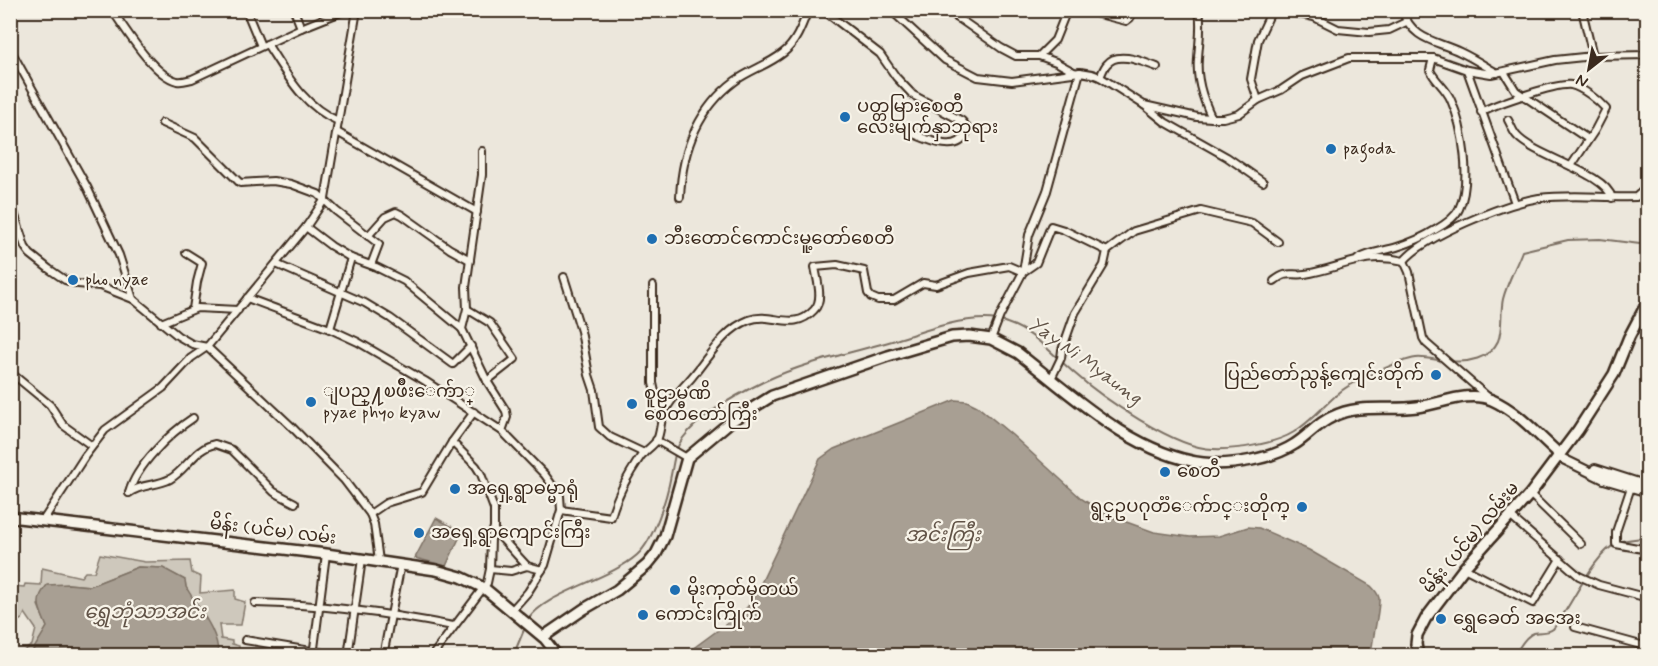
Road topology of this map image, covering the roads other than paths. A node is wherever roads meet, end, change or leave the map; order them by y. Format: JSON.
{"nodes":[{"id":1,"x":112,"y":10,"type":"edge"},
{"id":2,"x":246,"y":10,"type":"edge"},
{"id":3,"x":294,"y":10,"type":"edge"},
{"id":4,"x":346,"y":10,"type":"edge"},
{"id":5,"x":357,"y":10,"type":"edge"},
{"id":6,"x":808,"y":10,"type":"edge"},
{"id":7,"x":823,"y":10,"type":"edge"},
{"id":8,"x":874,"y":10,"type":"edge"},
{"id":9,"x":947,"y":10,"type":"edge"},
{"id":10,"x":967,"y":10,"type":"edge"},
{"id":11,"x":1068,"y":10,"type":"edge"},
{"id":12,"x":1083,"y":10,"type":"edge"},
{"id":13,"x":1134,"y":10,"type":"edge"},
{"id":14,"x":1199,"y":10,"type":"edge"},
{"id":15,"x":1272,"y":10,"type":"edge"},
{"id":16,"x":1281,"y":10,"type":"edge"},
{"id":17,"x":1402,"y":10,"type":"edge"},
{"id":18,"x":1582,"y":10,"type":"edge"},
{"id":19,"x":891,"y":12,"type":"edge"},
{"id":20,"x":958,"y":19,"type":"junction"},
{"id":21,"x":1406,"y":22,"type":"junction"},
{"id":22,"x":301,"y":28,"type":"junction"},
{"id":23,"x":264,"y":45,"type":"junction"},
{"id":24,"x":10,"y":49,"type":"edge"},
{"id":25,"x":1647,"y":55,"type":"edge"},
{"id":26,"x":1593,"y":56,"type":"junction"},
{"id":27,"x":1039,"y":57,"type":"junction"},
{"id":28,"x":1433,"y":58,"type":"junction"},
{"id":29,"x":1157,"y":67,"type":"dead end"},
{"id":30,"x":1467,"y":70,"type":"junction"},
{"id":31,"x":1078,"y":72,"type":"junction"},
{"id":32,"x":1501,"y":72,"type":"junction"},
{"id":33,"x":1100,"y":77,"type":"junction"},
{"id":34,"x":1522,"y":96,"type":"junction"},
{"id":35,"x":1258,"y":100,"type":"junction"},
{"id":36,"x":1144,"y":105,"type":"junction"},
{"id":37,"x":1481,"y":112,"type":"junction"},
{"id":38,"x":1212,"y":118,"type":"junction"},
{"id":39,"x":1508,"y":120,"type":"dead end"},
{"id":40,"x":338,"y":121,"type":"junction"},
{"id":41,"x":162,"y":123,"type":"dead end"},
{"id":42,"x":337,"y":132,"type":"junction"},
{"id":43,"x":911,"y":133,"type":"dead end"},
{"id":44,"x":1588,"y":139,"type":"junction"},
{"id":45,"x":482,"y":152,"type":"dead end"},
{"id":46,"x":1571,"y":165,"type":"junction"},
{"id":47,"x":1647,"y":178,"type":"edge"},
{"id":48,"x":1263,"y":182,"type":"dead end"},
{"id":49,"x":680,"y":197,"type":"dead end"},
{"id":50,"x":1612,"y":198,"type":"junction"},
{"id":51,"x":325,"y":199,"type":"junction"},
{"id":52,"x":10,"y":200,"type":"edge"},
{"id":53,"x":1515,"y":204,"type":"junction"},
{"id":54,"x":477,"y":212,"type":"junction"},
{"id":55,"x":306,"y":227,"type":"junction"},
{"id":56,"x":368,"y":236,"type":"junction"},
{"id":57,"x":1278,"y":242,"type":"dead end"},
{"id":58,"x":1107,"y":251,"type":"junction"},
{"id":59,"x":186,"y":253,"type":"dead end"},
{"id":60,"x":351,"y":258,"type":"junction"},
{"id":61,"x":1358,"y":259,"type":"junction"},
{"id":62,"x":470,"y":260,"type":"junction"},
{"id":63,"x":1404,"y":261,"type":"junction"},
{"id":64,"x":276,"y":264,"type":"junction"},
{"id":65,"x":371,"y":265,"type":"junction"},
{"id":66,"x":1023,"y":272,"type":"junction"},
{"id":67,"x":564,"y":277,"type":"dead end"},
{"id":68,"x":1274,"y":281,"type":"dead end"},
{"id":69,"x":653,"y":286,"type":"dead end"},
{"id":70,"x":342,"y":292,"type":"junction"},
{"id":71,"x":247,"y":298,"type":"junction"},
{"id":72,"x":132,"y":299,"type":"junction"},
{"id":73,"x":1647,"y":302,"type":"edge"},
{"id":74,"x":193,"y":309,"type":"junction"},
{"id":75,"x":467,"y":309,"type":"junction"},
{"id":76,"x":238,"y":310,"type":"junction"},
{"id":77,"x":161,"y":323,"type":"junction"},
{"id":78,"x":330,"y":329,"type":"junction"},
{"id":79,"x":462,"y":329,"type":"junction"},
{"id":80,"x":991,"y":339,"type":"junction"},
{"id":81,"x":471,"y":346,"type":"junction"},
{"id":82,"x":207,"y":347,"type":"junction"},
{"id":83,"x":10,"y":372,"type":"edge"},
{"id":84,"x":1051,"y":379,"type":"junction"},
{"id":85,"x":487,"y":381,"type":"junction"},
{"id":86,"x":1491,"y":400,"type":"junction"},
{"id":87,"x":474,"y":412,"type":"junction"},
{"id":88,"x":193,"y":418,"type":"dead end"},
{"id":89,"x":661,"y":420,"type":"junction"},
{"id":90,"x":502,"y":431,"type":"junction"},
{"id":91,"x":657,"y":440,"type":"junction"},
{"id":92,"x":452,"y":442,"type":"junction"},
{"id":93,"x":92,"y":446,"type":"junction"},
{"id":94,"x":644,"y":453,"type":"junction"},
{"id":95,"x":1559,"y":454,"type":"junction"},
{"id":96,"x":683,"y":456,"type":"junction"},
{"id":97,"x":1647,"y":486,"type":"edge"},
{"id":98,"x":1631,"y":487,"type":"junction"},
{"id":99,"x":1647,"y":492,"type":"edge"},
{"id":100,"x":1530,"y":494,"type":"junction"},
{"id":101,"x":295,"y":503,"type":"dead end"},
{"id":102,"x":561,"y":510,"type":"junction"},
{"id":103,"x":370,"y":514,"type":"junction"},
{"id":104,"x":10,"y":517,"type":"edge"},
{"id":105,"x":1511,"y":517,"type":"junction"},
{"id":106,"x":44,"y":519,"type":"junction"},
{"id":107,"x":494,"y":530,"type":"junction"},
{"id":108,"x":1581,"y":544,"type":"dead end"},
{"id":109,"x":1647,"y":550,"type":"edge"},
{"id":110,"x":326,"y":554,"type":"junction"},
{"id":111,"x":362,"y":559,"type":"junction"},
{"id":112,"x":1560,"y":559,"type":"junction"},
{"id":113,"x":379,"y":561,"type":"junction"},
{"id":114,"x":401,"y":564,"type":"junction"},
{"id":115,"x":527,"y":567,"type":"junction"},
{"id":116,"x":1464,"y":568,"type":"junction"},
{"id":117,"x":490,"y":569,"type":"junction"},
{"id":118,"x":542,"y":570,"type":"junction"},
{"id":119,"x":484,"y":588,"type":"junction"},
{"id":120,"x":1647,"y":598,"type":"edge"},
{"id":121,"x":255,"y":603,"type":"dead end"},
{"id":122,"x":319,"y":605,"type":"junction"},
{"id":123,"x":356,"y":610,"type":"junction"},
{"id":124,"x":391,"y":614,"type":"junction"},
{"id":125,"x":515,"y":614,"type":"junction"},
{"id":126,"x":453,"y":627,"type":"junction"},
{"id":127,"x":1575,"y":627,"type":"dead end"},
{"id":128,"x":543,"y":637,"type":"junction"},
{"id":129,"x":245,"y":640,"type":"dead end"},
{"id":130,"x":1647,"y":647,"type":"edge"},
{"id":131,"x":313,"y":654,"type":"edge"},
{"id":132,"x":341,"y":656,"type":"edge"},
{"id":133,"x":348,"y":656,"type":"edge"},
{"id":134,"x":383,"y":656,"type":"edge"},
{"id":135,"x":432,"y":656,"type":"edge"},
{"id":136,"x":558,"y":656,"type":"edge"},
{"id":137,"x":1418,"y":656,"type":"edge"}],
"edges":[{"from":1,"to":23,"type":"street"},
{"from":2,"to":23,"type":"street"},
{"from":3,"to":22,"type":"street"},
{"from":4,"to":22,"type":"street"},
{"from":5,"to":40,"type":"street"},
{"from":6,"to":49,"type":"street"},
{"from":7,"to":43,"type":"street"},
{"from":8,"to":19,"type":"street"},
{"from":9,"to":20,"type":"street"},
{"from":10,"to":20,"type":"street"},
{"from":11,"to":27,"type":"street"},
{"from":12,"to":13,"type":"street"},
{"from":14,"to":38,"type":"street"},
{"from":15,"to":35,"type":"street"},
{"from":16,"to":21,"type":"street"},
{"from":17,"to":21,"type":"street"},
{"from":18,"to":26,"type":"street"},
{"from":19,"to":31,"type":"street"},
{"from":20,"to":27,"type":"street"},
{"from":21,"to":32,"type":"street"},
{"from":22,"to":23,"type":"street"},
{"from":23,"to":40,"type":"street"},
{"from":24,"to":72,"type":"street"},
{"from":25,"to":26,"type":"street"},
{"from":26,"to":32,"type":"street"},
{"from":27,"to":31,"type":"street"},
{"from":28,"to":30,"type":"street"},
{"from":28,"to":35,"type":"street"},
{"from":28,"to":61,"type":"street"},
{"from":29,"to":33,"type":"street"},
{"from":30,"to":32,"type":"street"},
{"from":30,"to":37,"type":"street"},
{"from":31,"to":33,"type":"street"},
{"from":31,"to":66,"type":"street"},
{"from":32,"to":34,"type":"street"},
{"from":33,"to":36,"type":"street"},
{"from":34,"to":37,"type":"street"},
{"from":34,"to":44,"type":"street"},
{"from":34,"to":44,"type":"street"},
{"from":35,"to":38,"type":"street"},
{"from":36,"to":38,"type":"street"},
{"from":36,"to":48,"type":"street"},
{"from":37,"to":53,"type":"street"},
{"from":39,"to":46,"type":"street"},
{"from":40,"to":42,"type":"street"},
{"from":41,"to":51,"type":"street"},
{"from":42,"to":51,"type":"street"},
{"from":42,"to":54,"type":"street"},
{"from":44,"to":46,"type":"street"},
{"from":45,"to":54,"type":"street"},
{"from":46,"to":50,"type":"street"},
{"from":47,"to":50,"type":"street"},
{"from":50,"to":53,"type":"street"},
{"from":51,"to":55,"type":"street"},
{"from":51,"to":56,"type":"street"},
{"from":52,"to":72,"type":"street"},
{"from":53,"to":63,"type":"street"},
{"from":54,"to":62,"type":"street"},
{"from":55,"to":60,"type":"street"},
{"from":55,"to":64,"type":"street"},
{"from":56,"to":62,"type":"street"},
{"from":56,"to":65,"type":"street"},
{"from":57,"to":58,"type":"street"},
{"from":58,"to":66,"type":"street"},
{"from":58,"to":84,"type":"street"},
{"from":59,"to":74,"type":"street"},
{"from":60,"to":65,"type":"street"},
{"from":60,"to":70,"type":"street"},
{"from":61,"to":63,"type":"street"},
{"from":61,"to":68,"type":"street"},
{"from":62,"to":75,"type":"street"},
{"from":63,"to":86,"type":"street"},
{"from":64,"to":70,"type":"street"},
{"from":64,"to":71,"type":"street"},
{"from":65,"to":79,"type":"street"},
{"from":66,"to":80,"type":"street"},
{"from":66,"to":89,"type":"street"},
{"from":67,"to":94,"type":"street"},
{"from":69,"to":89,"type":"street"},
{"from":70,"to":78,"type":"street"},
{"from":70,"to":81,"type":"street"},
{"from":71,"to":76,"type":"street"},
{"from":71,"to":78,"type":"street"},
{"from":72,"to":77,"type":"street"},
{"from":73,"to":95,"type":"main road","name":"မိန်း (ပင်မ) လမ်းမ"},
{"from":74,"to":76,"type":"street"},
{"from":74,"to":77,"type":"street"},
{"from":75,"to":79,"type":"street"},
{"from":75,"to":85,"type":"street"},
{"from":76,"to":82,"type":"street"},
{"from":77,"to":82,"type":"street"},
{"from":78,"to":87,"type":"street"},
{"from":79,"to":81,"type":"street"},
{"from":80,"to":84,"type":"main road"},
{"from":80,"to":96,"type":"main road"},
{"from":81,"to":85,"type":"street"},
{"from":82,"to":93,"type":"street"},
{"from":82,"to":103,"type":"street"},
{"from":83,"to":93,"type":"street"},
{"from":84,"to":86,"type":"main road"},
{"from":85,"to":90,"type":"street"},
{"from":86,"to":95,"type":"main road"},
{"from":87,"to":90,"type":"street"},
{"from":87,"to":92,"type":"street"},
{"from":88,"to":101,"type":"street"},
{"from":89,"to":91,"type":"street"},
{"from":90,"to":102,"type":"street"},
{"from":91,"to":94,"type":"street"},
{"from":91,"to":96,"type":"street"},
{"from":92,"to":103,"type":"street"},
{"from":92,"to":107,"type":"street"},
{"from":93,"to":106,"type":"street"},
{"from":94,"to":102,"type":"street"},
{"from":95,"to":97,"type":"street"},
{"from":95,"to":98,"type":"street"},
{"from":95,"to":100,"type":"main road","name":"မိန်း (ပင်မ) လမ်းမ"},
{"from":96,"to":128,"type":"main road"},
{"from":98,"to":99,"type":"street"},
{"from":98,"to":109,"type":"street"},
{"from":100,"to":105,"type":"main road","name":"မိန်း (ပင်မ) လမ်းမ"},
{"from":100,"to":108,"type":"street"},
{"from":102,"to":118,"type":"street"},
{"from":103,"to":113,"type":"street"},
{"from":104,"to":106,"type":"main road","name":"မိန်း (ပင်မ) လမ်း"},
{"from":105,"to":112,"type":"street"},
{"from":105,"to":116,"type":"main road","name":"မိန်း (ပင်မ) လမ်းမ"},
{"from":106,"to":110,"type":"main road","name":"မိန်း (ပင်မ) လမ်း"},
{"from":107,"to":115,"type":"street"},
{"from":107,"to":117,"type":"street"},
{"from":110,"to":111,"type":"main road","name":"မိန်း (ပင်မ) လမ်း"},
{"from":110,"to":122,"type":"street"},
{"from":111,"to":113,"type":"main road","name":"မိန်း (ပင်မ) လမ်း"},
{"from":111,"to":123,"type":"street"},
{"from":112,"to":116,"type":"street"},
{"from":112,"to":120,"type":"street"},
{"from":113,"to":114,"type":"main road","name":"မိန်း (ပင်မ) လမ်း"},
{"from":114,"to":119,"type":"main road","name":"မိန်း (ပင်မ) လမ်း"},
{"from":114,"to":124,"type":"street"},
{"from":115,"to":117,"type":"street"},
{"from":115,"to":118,"type":"street"},
{"from":116,"to":137,"type":"main road","name":"မိန်း (ပင်မ) လမ်းမ"},
{"from":117,"to":119,"type":"street"},
{"from":118,"to":125,"type":"street"},
{"from":119,"to":125,"type":"main road","name":"မိန်း (ပင်မ) လမ်း"},
{"from":119,"to":126,"type":"street"},
{"from":121,"to":122,"type":"street"},
{"from":122,"to":123,"type":"street"},
{"from":122,"to":131,"type":"street"},
{"from":123,"to":124,"type":"street"},
{"from":123,"to":133,"type":"street"},
{"from":124,"to":126,"type":"street"},
{"from":124,"to":134,"type":"street"},
{"from":125,"to":128,"type":"main road","name":"မိန်း (ပင်မ) လမ်း"},
{"from":126,"to":135,"type":"street"},
{"from":127,"to":130,"type":"street"},
{"from":128,"to":136,"type":"main road"},
{"from":129,"to":131,"type":"street"},
{"from":131,"to":132,"type":"street"}]}
